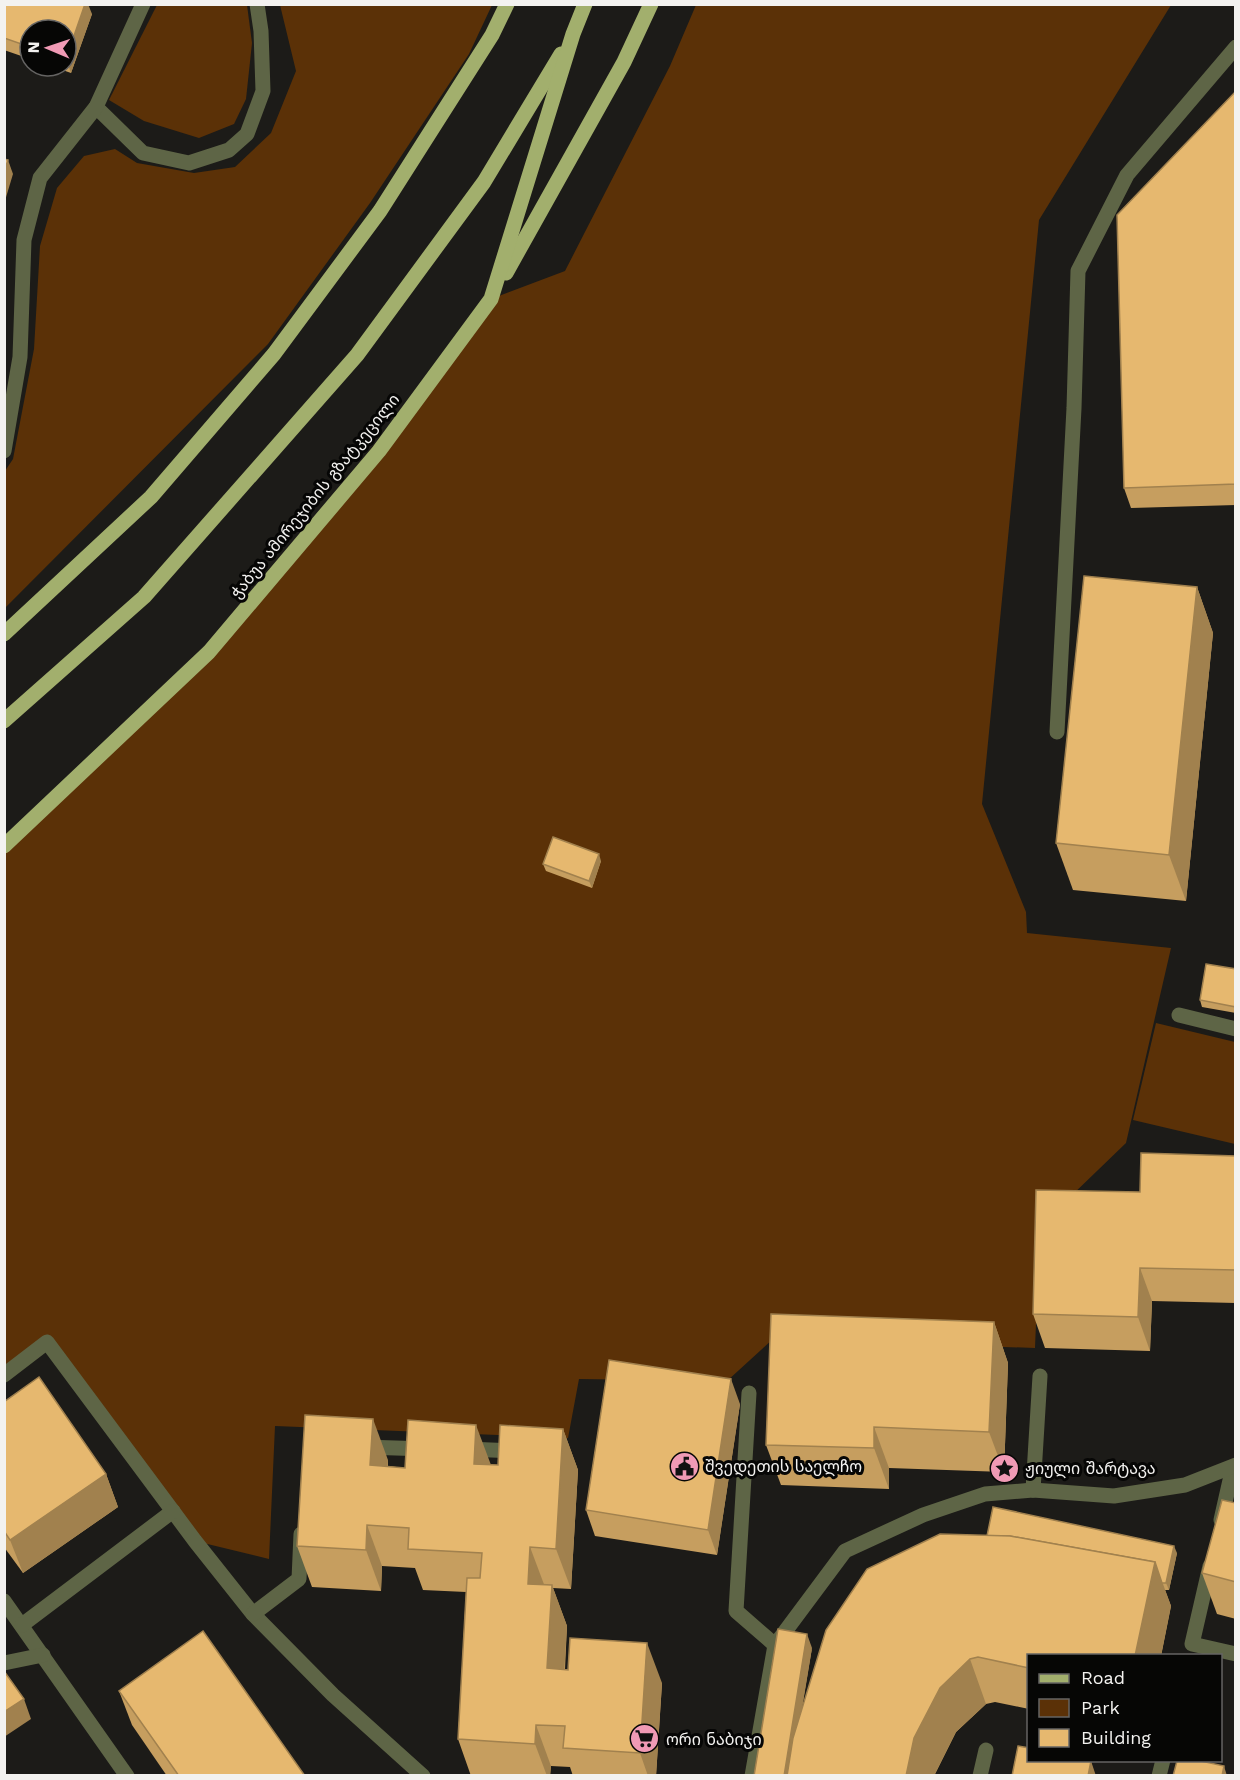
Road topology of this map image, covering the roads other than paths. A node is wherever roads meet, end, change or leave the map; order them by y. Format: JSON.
{"nodes":[{"id":1,"x":142,"y":4,"type":"edge"},
{"id":2,"x":257,"y":4,"type":"edge"},
{"id":3,"x":507,"y":4,"type":"edge"},
{"id":4,"x":585,"y":4,"type":"edge"},
{"id":5,"x":651,"y":4,"type":"edge"},
{"id":6,"x":573,"y":34,"type":"junction"},
{"id":7,"x":1236,"y":47,"type":"edge"},
{"id":8,"x":96,"y":106,"type":"junction"},
{"id":9,"x":491,"y":299,"type":"junction"},
{"id":10,"x":4,"y":451,"type":"edge"},
{"id":11,"x":4,"y":634,"type":"edge"},
{"id":12,"x":4,"y":721,"type":"edge"},
{"id":13,"x":1057,"y":732,"type":"dead end"},
{"id":14,"x":4,"y":846,"type":"edge"},
{"id":15,"x":1179,"y":1015,"type":"dead end"},
{"id":16,"x":1236,"y":1029,"type":"edge"},
{"id":17,"x":4,"y":1375,"type":"edge"},
{"id":18,"x":1040,"y":1376,"type":"dead end"},
{"id":19,"x":749,"y":1393,"type":"dead end"},
{"id":20,"x":352,"y":1447,"type":"edge"},
{"id":21,"x":529,"y":1451,"type":"edge"},
{"id":22,"x":1234,"y":1466,"type":"edge"},
{"id":23,"x":1033,"y":1490,"type":"junction"},
{"id":24,"x":173,"y":1511,"type":"junction"},
{"id":25,"x":302,"y":1524,"type":"edge"},
{"id":26,"x":4,"y":1601,"type":"edge"},
{"id":27,"x":253,"y":1614,"type":"junction"},
{"id":28,"x":22,"y":1624,"type":"junction"},
{"id":29,"x":775,"y":1645,"type":"junction"},
{"id":30,"x":1191,"y":1650,"type":"edge"},
{"id":31,"x":1236,"y":1654,"type":"edge"},
{"id":32,"x":43,"y":1655,"type":"junction"},
{"id":33,"x":4,"y":1663,"type":"edge"},
{"id":34,"x":986,"y":1750,"type":"dead end"},
{"id":35,"x":127,"y":1776,"type":"edge"},
{"id":36,"x":423,"y":1776,"type":"edge"},
{"id":37,"x":752,"y":1776,"type":"edge"},
{"id":38,"x":981,"y":1776,"type":"edge"}],
"edges":[{"from":1,"to":8,"type":"street"},
{"from":2,"to":8,"type":"street"},
{"from":3,"to":11,"type":"main road"},
{"from":4,"to":6,"type":"main road","name":"ჭაბუა ამირეჯიბის გზატკეცილი"},
{"from":5,"to":9,"type":"main road"},
{"from":6,"to":9,"type":"main road","name":"ჭაბუა ამირეჯიბის გზატკეცილი"},
{"from":6,"to":12,"type":"main road","name":"ჭაბუა ამირეჯიბის გზატკეცილი"},
{"from":7,"to":13,"type":"street"},
{"from":8,"to":10,"type":"street"},
{"from":9,"to":14,"type":"main road","name":"ჭაბუა ამირეჯიბის გზატკეცილი"},
{"from":15,"to":16,"type":"street"},
{"from":17,"to":24,"type":"street"},
{"from":18,"to":23,"type":"street"},
{"from":19,"to":29,"type":"street"},
{"from":20,"to":21,"type":"street"},
{"from":22,"to":23,"type":"street"},
{"from":22,"to":30,"type":"street"},
{"from":23,"to":29,"type":"street"},
{"from":24,"to":27,"type":"street"},
{"from":24,"to":28,"type":"street"},
{"from":25,"to":27,"type":"street"},
{"from":26,"to":28,"type":"street"},
{"from":27,"to":36,"type":"street"},
{"from":28,"to":32,"type":"street"},
{"from":29,"to":37,"type":"street"},
{"from":30,"to":31,"type":"street"},
{"from":32,"to":33,"type":"street"},
{"from":32,"to":35,"type":"street"},
{"from":34,"to":38,"type":"street"}]}
